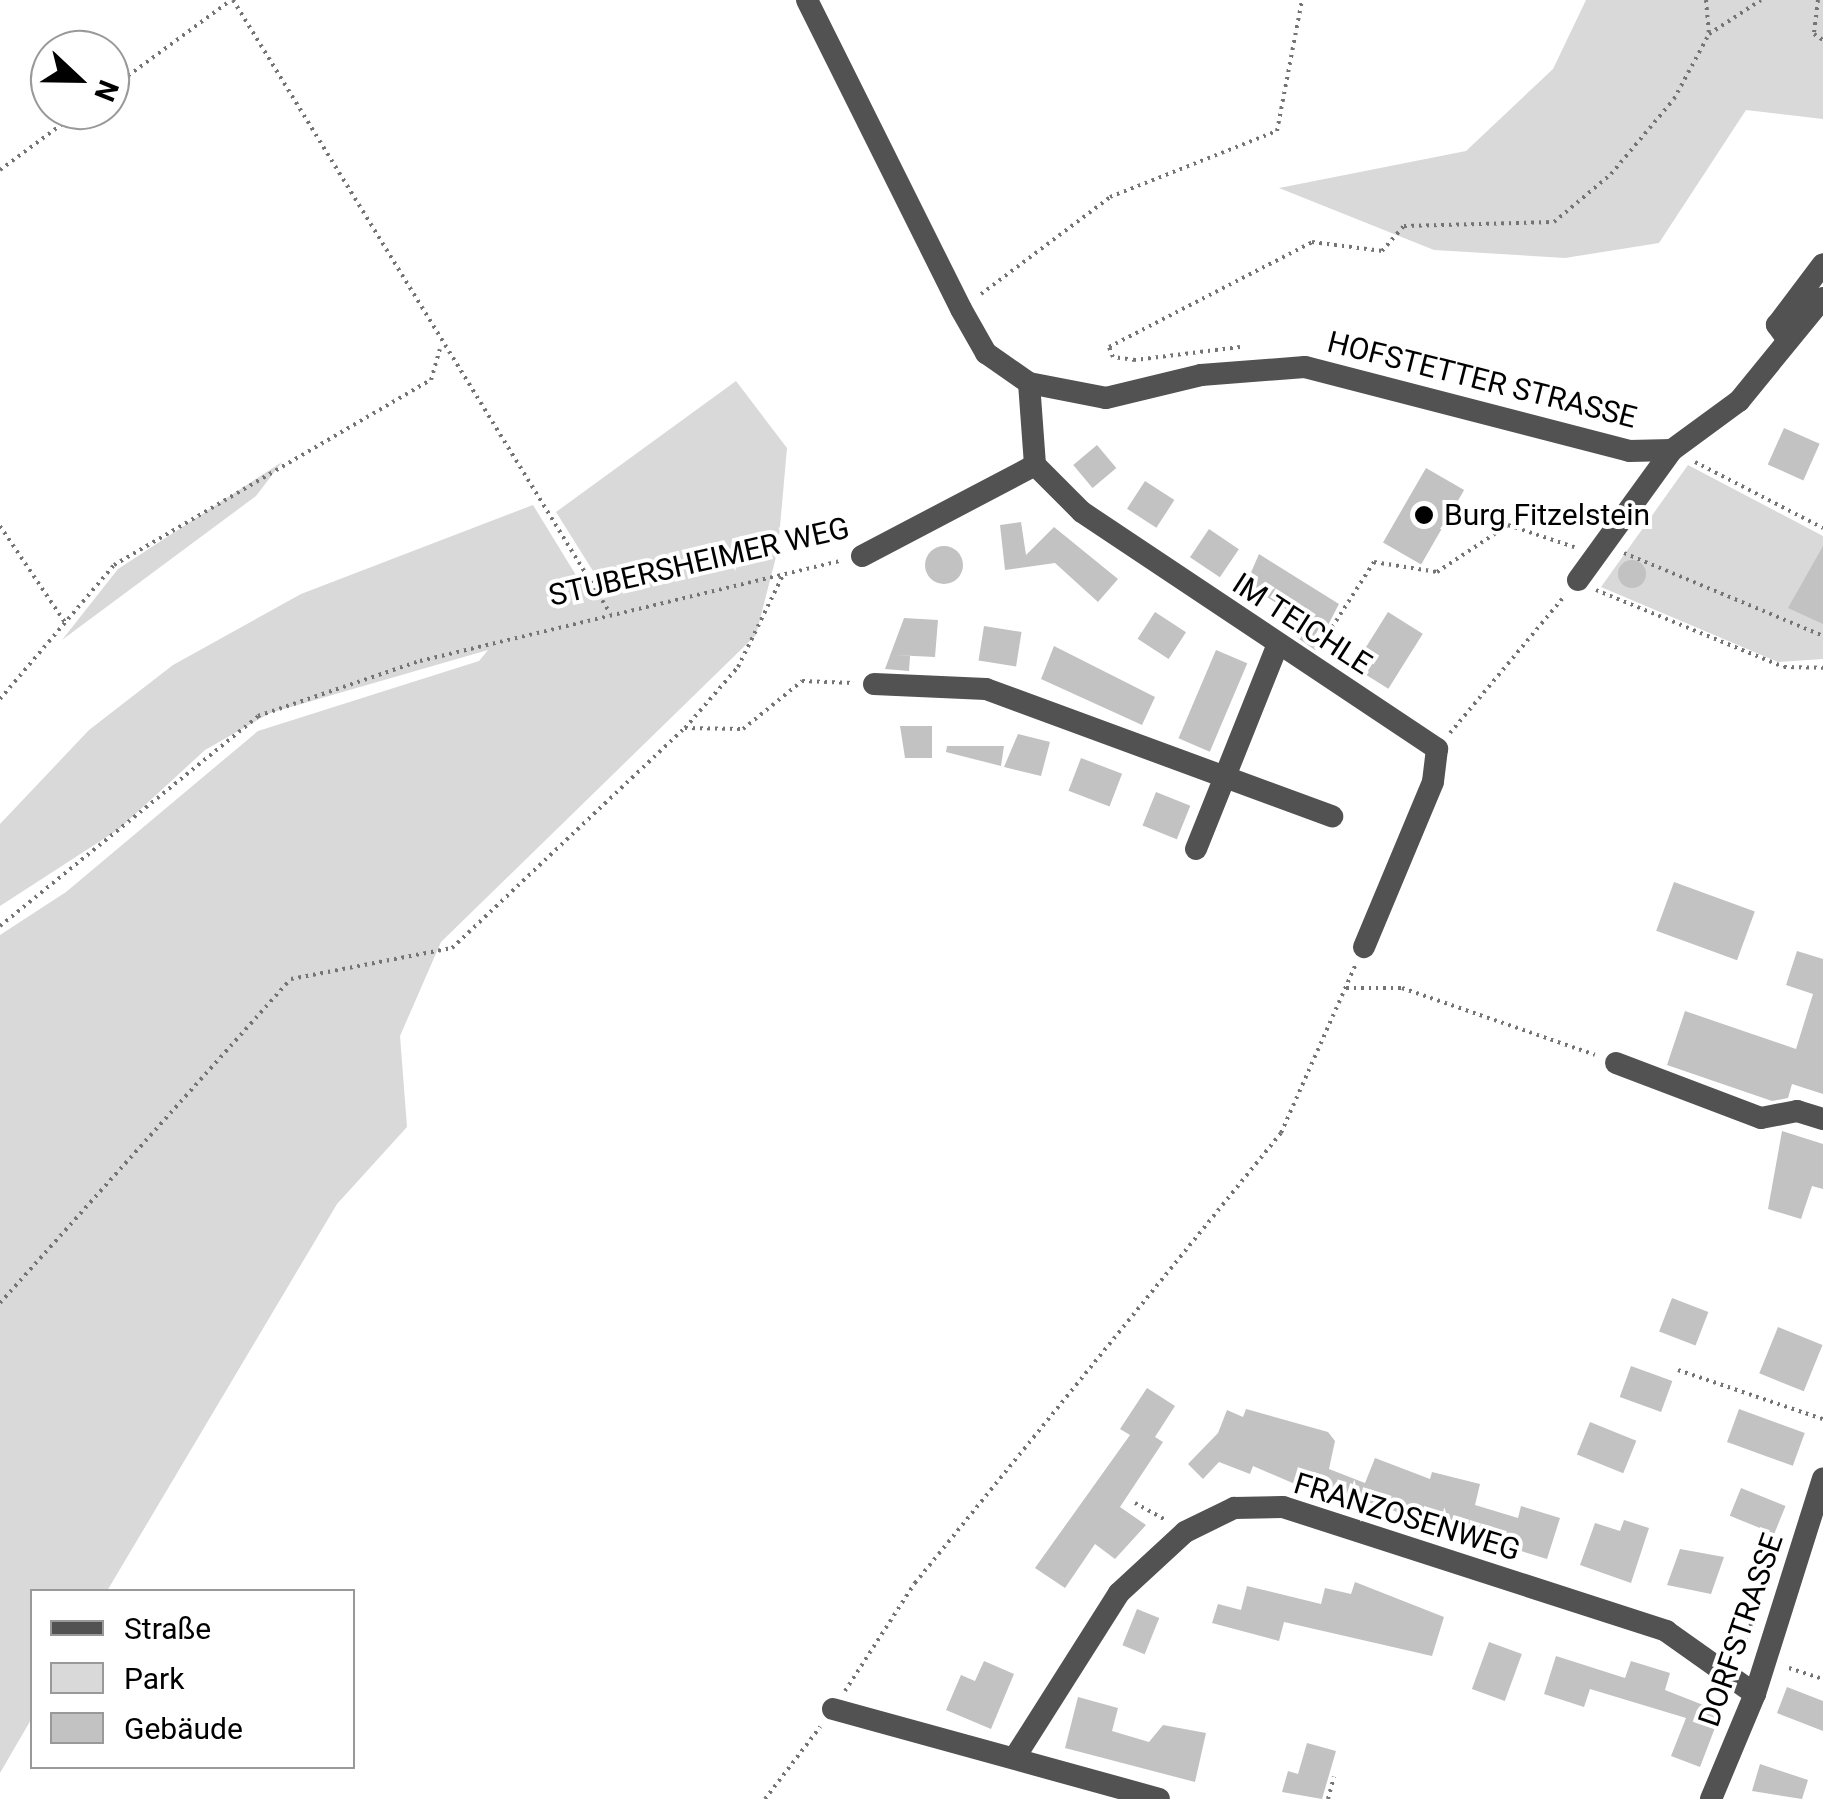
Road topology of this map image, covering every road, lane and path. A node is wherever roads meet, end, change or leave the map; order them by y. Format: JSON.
{"nodes":[{"id":1,"x":232,"y":0,"type":"edge"},
{"id":2,"x":807,"y":0,"type":"edge"},
{"id":3,"x":1302,"y":0,"type":"edge"},
{"id":4,"x":1706,"y":0,"type":"edge"},
{"id":5,"x":1762,"y":0,"type":"edge"},
{"id":6,"x":1818,"y":0,"type":"edge"},
{"id":7,"x":1709,"y":34,"type":"junction"},
{"id":8,"x":1823,"y":40,"type":"edge"},
{"id":9,"x":130,"y":74,"type":"edge"},
{"id":10,"x":54,"y":130,"type":"edge"},
{"id":11,"x":0,"y":170,"type":"edge"},
{"id":12,"x":1823,"y":264,"type":"edge"},
{"id":13,"x":1823,"y":298,"type":"edge"},
{"id":14,"x":961,"y":309,"type":"junction"},
{"id":15,"x":1788,"y":340,"type":"junction"},
{"id":16,"x":1257,"y":347,"type":"dead end"},
{"id":17,"x":440,"y":348,"type":"junction"},
{"id":18,"x":1029,"y":383,"type":"junction"},
{"id":19,"x":1678,"y":453,"type":"junction"},
{"id":20,"x":1035,"y":465,"type":"junction"},
{"id":21,"x":0,"y":526,"type":"edge"},
{"id":22,"x":1823,"y":528,"type":"edge"},
{"id":23,"x":1601,"y":551,"type":"junction"},
{"id":24,"x":862,"y":556,"type":"joint"},
{"id":25,"x":784,"y":573,"type":"junction"},
{"id":26,"x":1578,"y":580,"type":"junction"},
{"id":27,"x":610,"y":613,"type":"junction"},
{"id":28,"x":66,"y":624,"type":"junction"},
{"id":29,"x":1823,"y":636,"type":"edge"},
{"id":30,"x":1277,"y":646,"type":"junction"},
{"id":31,"x":1308,"y":666,"type":"junction"},
{"id":32,"x":1823,"y":668,"type":"edge"},
{"id":33,"x":874,"y":684,"type":"joint"},
{"id":34,"x":0,"y":699,"type":"edge"},
{"id":35,"x":685,"y":728,"type":"junction"},
{"id":36,"x":1437,"y":748,"type":"junction"},
{"id":37,"x":1227,"y":772,"type":"junction"},
{"id":38,"x":1332,"y":816,"type":"dead end"},
{"id":39,"x":1196,"y":848,"type":"dead end"},
{"id":40,"x":0,"y":926,"type":"edge"},
{"id":41,"x":1364,"y":947,"type":"joint"},
{"id":42,"x":1346,"y":988,"type":"junction"},
{"id":43,"x":1616,"y":1063,"type":"joint"},
{"id":44,"x":1823,"y":1119,"type":"edge"},
{"id":45,"x":0,"y":1302,"type":"edge"},
{"id":46,"x":1678,"y":1370,"type":"dead end"},
{"id":47,"x":1823,"y":1419,"type":"edge"},
{"id":48,"x":1823,"y":1478,"type":"edge"},
{"id":49,"x":1135,"y":1503,"type":"dead end"},
{"id":50,"x":1185,"y":1532,"type":"junction"},
{"id":51,"x":1766,"y":1660,"type":"junction"},
{"id":52,"x":1823,"y":1679,"type":"edge"},
{"id":53,"x":1755,"y":1694,"type":"junction"},
{"id":54,"x":834,"y":1709,"type":"junction"},
{"id":55,"x":1014,"y":1757,"type":"junction"},
{"id":56,"x":1334,"y":1777,"type":"dead end"},
{"id":57,"x":765,"y":1799,"type":"edge"},
{"id":58,"x":1159,"y":1799,"type":"edge"},
{"id":59,"x":1328,"y":1799,"type":"edge"},
{"id":60,"x":1711,"y":1799,"type":"edge"}],
"edges":[{"from":1,"to":9,"type":"path"},
{"from":1,"to":17,"type":"path"},
{"from":2,"to":14,"type":"street","name":"HOFSTETTER STRASSE"},
{"from":3,"to":14,"type":"path"},
{"from":4,"to":7,"type":"path"},
{"from":5,"to":7,"type":"path"},
{"from":6,"to":8,"type":"path"},
{"from":7,"to":16,"type":"path"},
{"from":10,"to":11,"type":"path"},
{"from":12,"to":15,"type":"street"},
{"from":13,"to":15,"type":"street","name":"HOFSTETTER STRASSE"},
{"from":14,"to":18,"type":"street","name":"HOFSTETTER STRASSE"},
{"from":15,"to":19,"type":"street","name":"HOFSTETTER STRASSE"},
{"from":17,"to":27,"type":"path"},
{"from":17,"to":28,"type":"path"},
{"from":18,"to":19,"type":"street","name":"HOFSTETTER STRASSE"},
{"from":18,"to":20,"type":"street"},
{"from":19,"to":22,"type":"path"},
{"from":19,"to":23,"type":"street"},
{"from":20,"to":24,"type":"street","name":"STUBERSHEIMER WEG"},
{"from":20,"to":30,"type":"street","name":"IM TEICHLE"},
{"from":21,"to":28,"type":"path"},
{"from":23,"to":26,"type":"street"},
{"from":23,"to":29,"type":"path"},
{"from":23,"to":31,"type":"path"},
{"from":24,"to":25,"type":"path","name":"STUBERSHEIMER WEG"},
{"from":25,"to":27,"type":"path","name":"STUBERSHEIMER WEG"},
{"from":25,"to":35,"type":"path"},
{"from":26,"to":32,"type":"path"},
{"from":26,"to":36,"type":"path"},
{"from":27,"to":40,"type":"path","name":"STUBERSHEIMER WEG"},
{"from":28,"to":34,"type":"path"},
{"from":30,"to":31,"type":"street","name":"IM TEICHLE"},
{"from":30,"to":37,"type":"street"},
{"from":31,"to":36,"type":"street","name":"IM TEICHLE"},
{"from":33,"to":35,"type":"path"},
{"from":33,"to":37,"type":"street"},
{"from":35,"to":45,"type":"path"},
{"from":36,"to":41,"type":"street"},
{"from":37,"to":38,"type":"street"},
{"from":37,"to":39,"type":"street"},
{"from":41,"to":42,"type":"path"},
{"from":42,"to":43,"type":"path"},
{"from":42,"to":54,"type":"path"},
{"from":43,"to":44,"type":"street"},
{"from":46,"to":47,"type":"path"},
{"from":48,"to":51,"type":"street","name":"DORFSTRASSE"},
{"from":49,"to":50,"type":"path"},
{"from":50,"to":53,"type":"street","name":"FRANZOSENWEG"},
{"from":50,"to":55,"type":"street","name":"FRANZOSENWEG"},
{"from":51,"to":52,"type":"path"},
{"from":51,"to":53,"type":"street","name":"DORFSTRASSE"},
{"from":53,"to":60,"type":"street","name":"DORFSTRASSE"},
{"from":54,"to":55,"type":"street"},
{"from":54,"to":57,"type":"path"},
{"from":55,"to":58,"type":"street"},
{"from":56,"to":59,"type":"path"}]}
